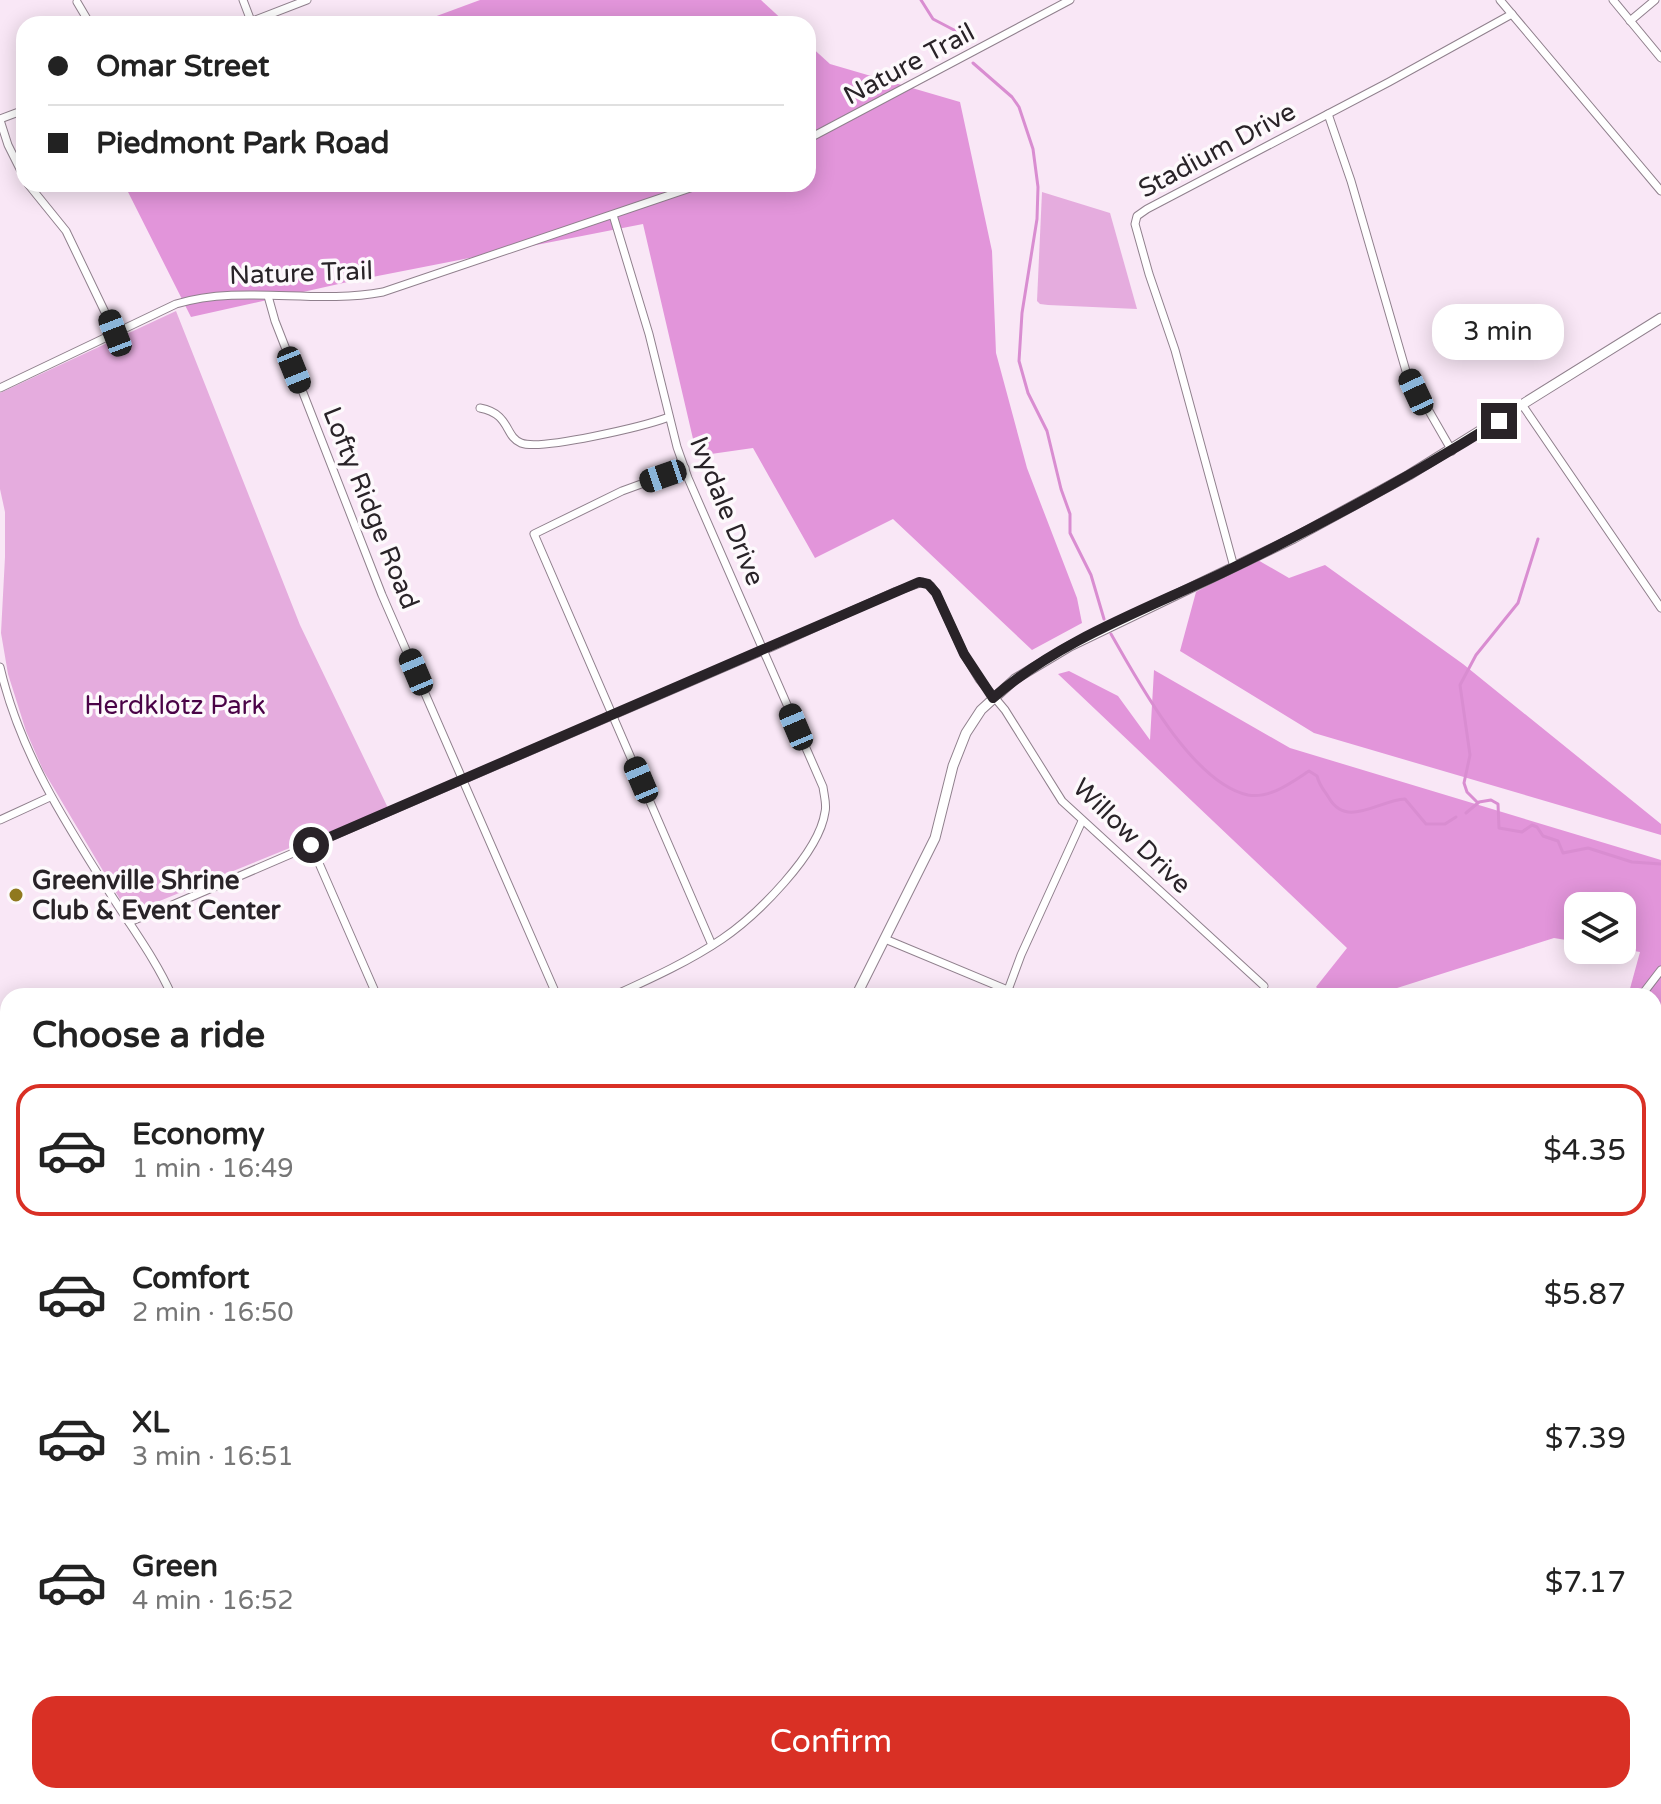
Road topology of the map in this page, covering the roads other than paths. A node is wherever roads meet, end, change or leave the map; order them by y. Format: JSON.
{"nodes":[{"id":1,"x":307,"y":0,"type":"edge"},
{"id":2,"x":1070,"y":0,"type":"edge"},
{"id":3,"x":1500,"y":0,"type":"edge"},
{"id":4,"x":1613,"y":0,"type":"edge"},
{"id":5,"x":1655,"y":0,"type":"edge"},
{"id":6,"x":77,"y":2,"type":"dead end"},
{"id":7,"x":1512,"y":14,"type":"junction"},
{"id":8,"x":85,"y":16,"type":"edge"},
{"id":9,"x":266,"y":16,"type":"edge"},
{"id":10,"x":1630,"y":21,"type":"junction"},
{"id":11,"x":1661,"y":58,"type":"edge"},
{"id":12,"x":1328,"y":114,"type":"junction"},
{"id":13,"x":0,"y":120,"type":"edge"},
{"id":14,"x":816,"y":135,"type":"edge"},
{"id":15,"x":16,"y":161,"type":"edge"},
{"id":16,"x":1661,"y":191,"type":"edge"},
{"id":17,"x":34,"y":192,"type":"edge"},
{"id":18,"x":679,"y":192,"type":"edge"},
{"id":19,"x":613,"y":215,"type":"junction"},
{"id":20,"x":268,"y":296,"type":"junction"},
{"id":21,"x":1661,"y":318,"type":"edge"},
{"id":22,"x":115,"y":333,"type":"junction"},
{"id":23,"x":0,"y":388,"type":"edge"},
{"id":24,"x":1523,"y":406,"type":"junction"},
{"id":25,"x":480,"y":408,"type":"dead end"},
{"id":26,"x":669,"y":417,"type":"junction"},
{"id":27,"x":1452,"y":451,"type":"junction"},
{"id":28,"x":685,"y":468,"type":"junction"},
{"id":29,"x":1234,"y":567,"type":"junction"},
{"id":30,"x":1661,"y":608,"type":"edge"},
{"id":31,"x":763,"y":650,"type":"junction"},
{"id":32,"x":0,"y":667,"type":"edge"},
{"id":33,"x":993,"y":698,"type":"junction"},
{"id":34,"x":614,"y":714,"type":"junction"},
{"id":35,"x":463,"y":779,"type":"junction"},
{"id":36,"x":50,"y":797,"type":"junction"},
{"id":37,"x":0,"y":820,"type":"edge"},
{"id":38,"x":1082,"y":821,"type":"junction"},
{"id":39,"x":311,"y":845,"type":"junction"},
{"id":40,"x":129,"y":922,"type":"junction"},
{"id":41,"x":885,"y":939,"type":"junction"},
{"id":42,"x":712,"y":945,"type":"junction"},
{"id":43,"x":1661,"y":970,"type":"edge"},
{"id":44,"x":1264,"y":986,"type":"dead end"},
{"id":45,"x":168,"y":988,"type":"edge"},
{"id":46,"x":374,"y":988,"type":"edge"},
{"id":47,"x":554,"y":988,"type":"edge"},
{"id":48,"x":629,"y":988,"type":"edge"},
{"id":49,"x":860,"y":988,"type":"edge"},
{"id":50,"x":1003,"y":988,"type":"edge"},
{"id":51,"x":1009,"y":988,"type":"edge"},
{"id":52,"x":1647,"y":988,"type":"edge"}],
"edges":[{"from":1,"to":9,"type":"street"},
{"from":2,"to":14,"type":"street","name":"Nature Trail"},
{"from":3,"to":7,"type":"street"},
{"from":4,"to":10,"type":"street"},
{"from":5,"to":10,"type":"street"},
{"from":6,"to":8,"type":"street"},
{"from":7,"to":12,"type":"street","name":"Stadium Drive"},
{"from":7,"to":16,"type":"street"},
{"from":10,"to":11,"type":"street"},
{"from":12,"to":27,"type":"street"},
{"from":12,"to":29,"type":"street","name":"Stadium Drive"},
{"from":13,"to":15,"type":"street"},
{"from":17,"to":22,"type":"street"},
{"from":18,"to":19,"type":"street","name":"Nature Trail"},
{"from":19,"to":20,"type":"street","name":"Nature Trail"},
{"from":19,"to":26,"type":"street","name":"Ivydale Drive"},
{"from":20,"to":22,"type":"street","name":"Nature Trail"},
{"from":20,"to":35,"type":"street","name":"Lofty Ridge Road"},
{"from":21,"to":24,"type":"street"},
{"from":22,"to":23,"type":"street","name":"Nature Trail"},
{"from":24,"to":27,"type":"street"},
{"from":24,"to":30,"type":"street"},
{"from":25,"to":26,"type":"street"},
{"from":26,"to":28,"type":"street","name":"Ivydale Drive"},
{"from":27,"to":29,"type":"street"},
{"from":28,"to":31,"type":"street","name":"Ivydale Drive"},
{"from":28,"to":34,"type":"street"},
{"from":29,"to":33,"type":"street"},
{"from":31,"to":33,"type":"street","name":"Willow Drive"},
{"from":31,"to":34,"type":"street"},
{"from":31,"to":42,"type":"street","name":"Ivydale Drive"},
{"from":32,"to":36,"type":"street"},
{"from":33,"to":38,"type":"street","name":"Willow Drive"},
{"from":33,"to":41,"type":"street"},
{"from":34,"to":35,"type":"street"},
{"from":34,"to":42,"type":"street"},
{"from":35,"to":39,"type":"street"},
{"from":35,"to":47,"type":"street","name":"Lofty Ridge Road"},
{"from":36,"to":37,"type":"street"},
{"from":36,"to":40,"type":"street"},
{"from":38,"to":44,"type":"street","name":"Willow Drive"},
{"from":38,"to":51,"type":"street"},
{"from":39,"to":40,"type":"street"},
{"from":39,"to":46,"type":"street"},
{"from":40,"to":45,"type":"street"},
{"from":41,"to":49,"type":"street"},
{"from":41,"to":50,"type":"street"},
{"from":42,"to":48,"type":"street","name":"Ivydale Drive"},
{"from":43,"to":52,"type":"street"}]}
